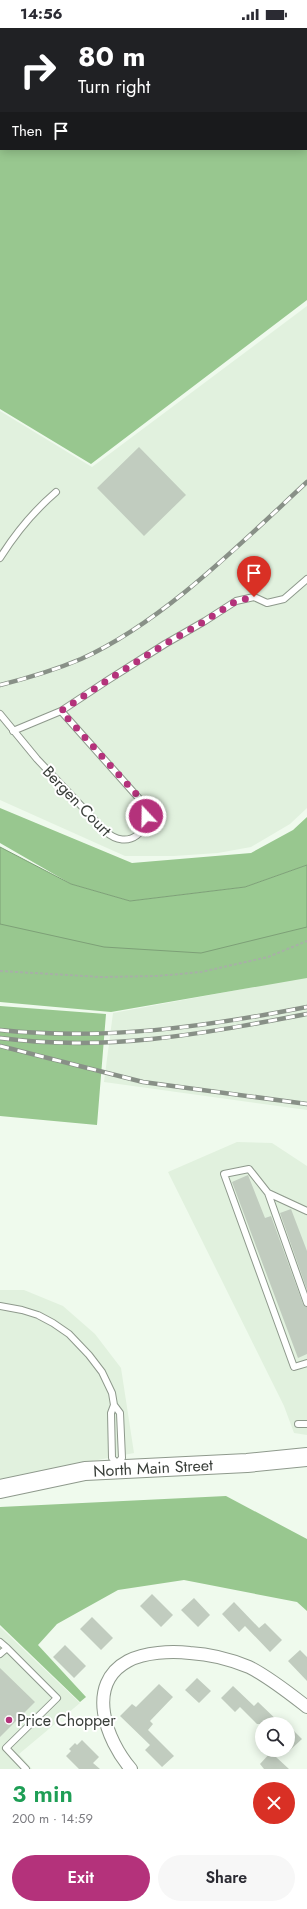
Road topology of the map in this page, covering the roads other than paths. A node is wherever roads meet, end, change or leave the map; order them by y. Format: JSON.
{"nodes":[{"id":1,"x":56,"y":492,"type":"dead end"},
{"id":2,"x":0,"y":558,"type":"edge"},
{"id":3,"x":307,"y":579,"type":"edge"},
{"id":4,"x":61,"y":711,"type":"junction"},
{"id":5,"x":0,"y":714,"type":"edge"},
{"id":6,"x":13,"y":731,"type":"junction"},
{"id":7,"x":268,"y":1193,"type":"junction"},
{"id":8,"x":306,"y":1212,"type":"edge"},
{"id":9,"x":307,"y":1303,"type":"edge"},
{"id":10,"x":0,"y":1306,"type":"edge"},
{"id":11,"x":307,"y":1363,"type":"edge"},
{"id":12,"x":114,"y":1405,"type":"junction"},
{"id":13,"x":298,"y":1424,"type":"dead end"},
{"id":14,"x":307,"y":1424,"type":"edge"},
{"id":15,"x":306,"y":1459,"type":"edge"},
{"id":16,"x":117,"y":1466,"type":"junction"},
{"id":17,"x":0,"y":1489,"type":"edge"},
{"id":18,"x":0,"y":1642,"type":"edge"},
{"id":19,"x":7,"y":1648,"type":"junction"},
{"id":20,"x":0,"y":1654,"type":"edge"},
{"id":21,"x":307,"y":1706,"type":"edge"},
{"id":22,"x":26,"y":1769,"type":"edge"},
{"id":23,"x":131,"y":1769,"type":"edge"}],
"edges":[{"from":1,"to":2,"type":"lane"},
{"from":3,"to":4,"type":"lane"},
{"from":4,"to":6,"type":"lane"},
{"from":4,"to":6,"type":"lane","name":"Bergen Court"},
{"from":5,"to":6,"type":"lane","name":"Bergen Court"},
{"from":7,"to":8,"type":"lane"},
{"from":7,"to":9,"type":"lane"},
{"from":7,"to":11,"type":"lane"},
{"from":10,"to":12,"type":"lane"},
{"from":12,"to":16,"type":"lane"},
{"from":12,"to":16,"type":"lane"},
{"from":13,"to":14,"type":"lane"},
{"from":15,"to":16,"type":"main road","name":"North Main Street"},
{"from":16,"to":17,"type":"main road","name":"North Main Street"},
{"from":18,"to":19,"type":"lane"},
{"from":19,"to":20,"type":"lane"},
{"from":19,"to":22,"type":"lane"},
{"from":21,"to":23,"type":"street"}]}
